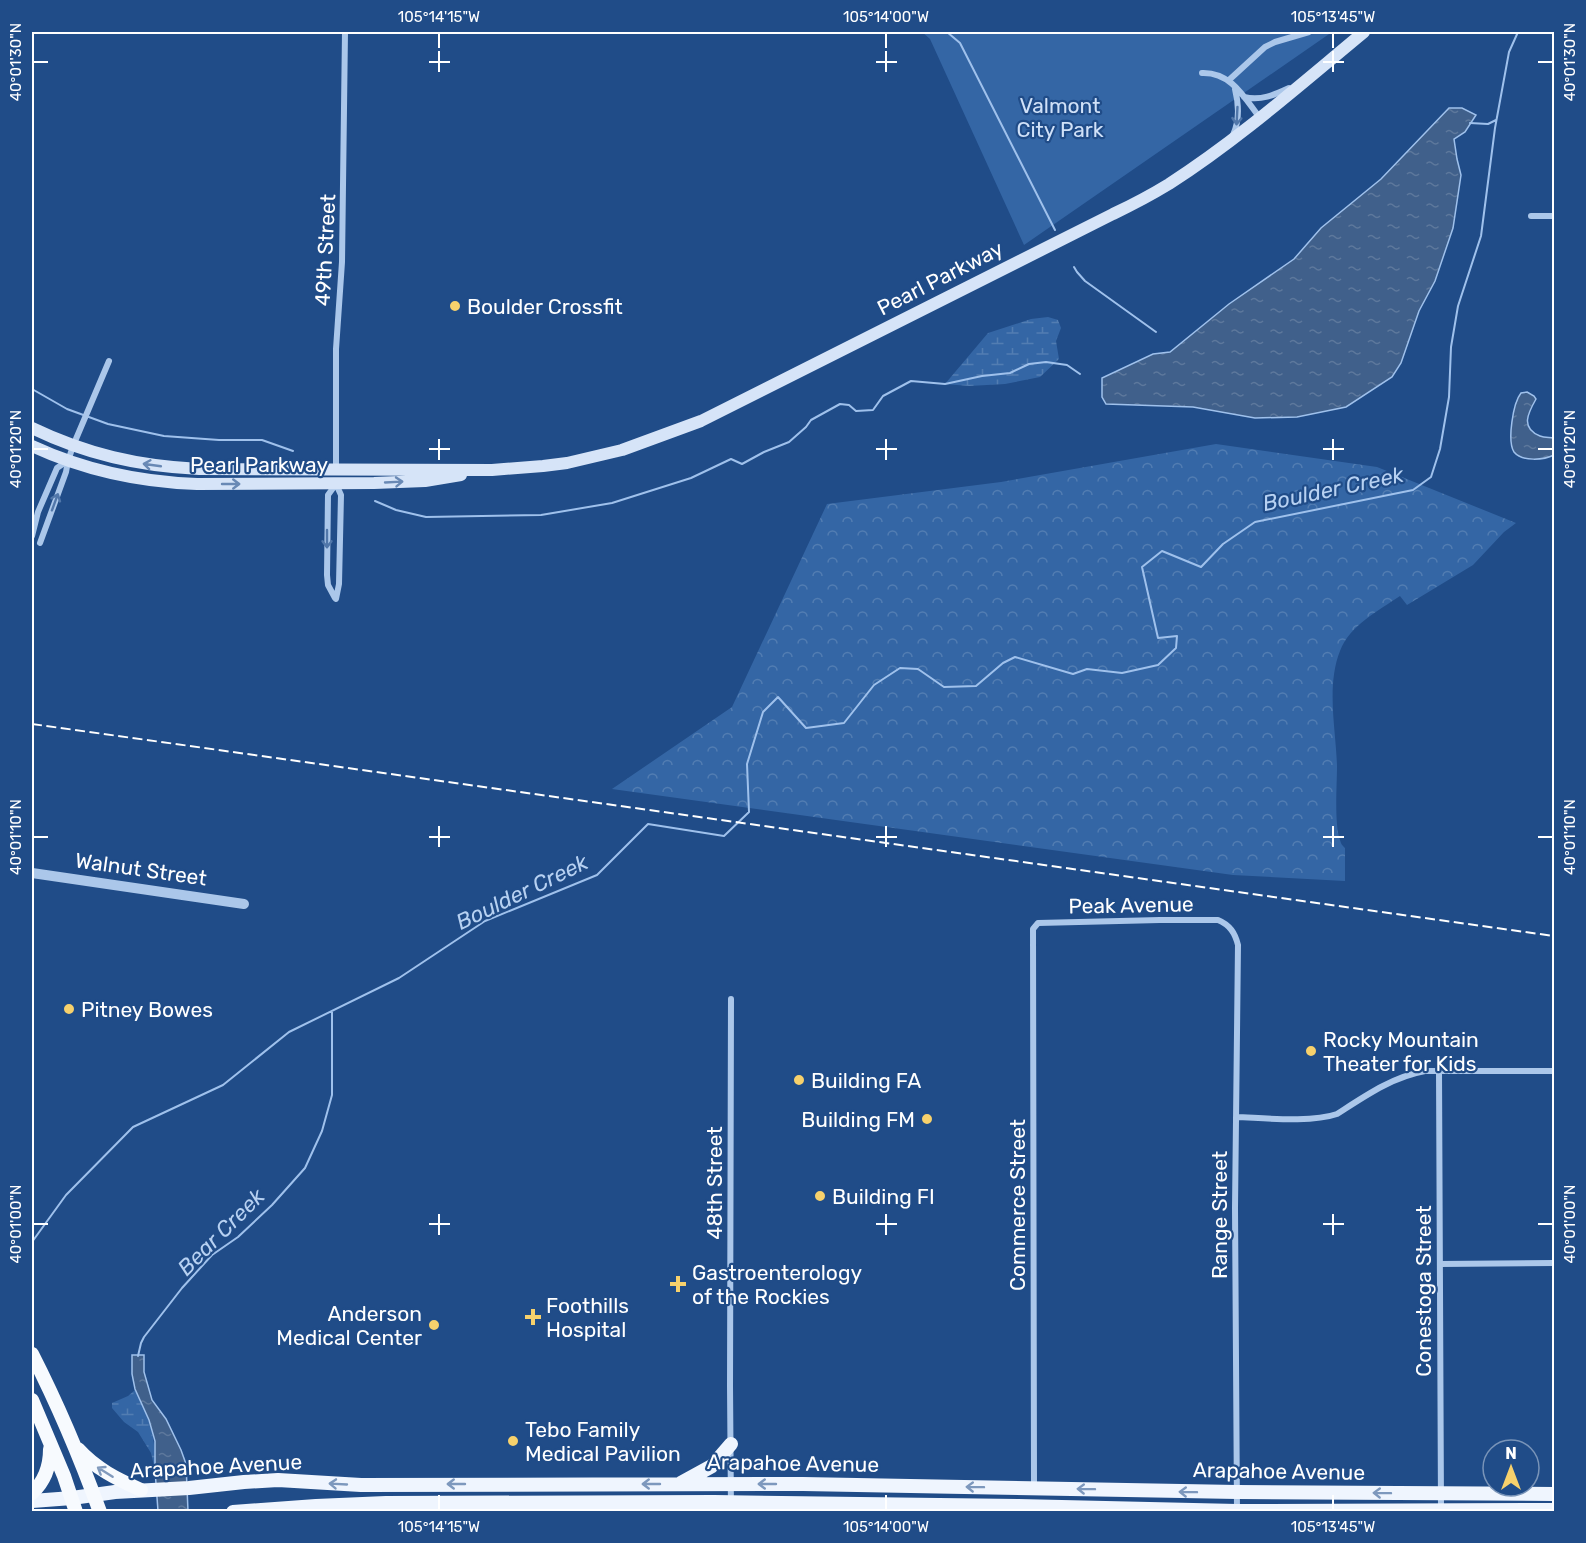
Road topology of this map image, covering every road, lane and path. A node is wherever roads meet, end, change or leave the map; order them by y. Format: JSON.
{"nodes":[{"id":1,"x":345,"y":32,"type":"edge"},
{"id":2,"x":1309,"y":32,"type":"edge"},
{"id":3,"x":1364,"y":32,"type":"edge"},
{"id":4,"x":1202,"y":73,"type":"dead end"},
{"id":5,"x":1306,"y":80,"type":"junction"},
{"id":6,"x":1232,"y":83,"type":"junction"},
{"id":7,"x":1244,"y":97,"type":"junction"},
{"id":8,"x":1260,"y":118,"type":"junction"},
{"id":9,"x":1227,"y":143,"type":"junction"},
{"id":10,"x":1531,"y":216,"type":"dead end"},
{"id":11,"x":1554,"y":216,"type":"edge"},
{"id":12,"x":109,"y":361,"type":"dead end"},
{"id":13,"x":32,"y":428,"type":"edge"},
{"id":14,"x":32,"y":446,"type":"edge"},
{"id":15,"x":73,"y":446,"type":"junction"},
{"id":16,"x":68,"y":461,"type":"junction"},
{"id":17,"x":336,"y":469,"type":"junction"},
{"id":18,"x":492,"y":470,"type":"junction"},
{"id":19,"x":336,"y":483,"type":"junction"},
{"id":20,"x":32,"y":536,"type":"edge"},
{"id":21,"x":40,"y":543,"type":"dead end"},
{"id":22,"x":32,"y":873,"type":"edge"},
{"id":23,"x":244,"y":904,"type":"dead end"},
{"id":24,"x":1038,"y":923,"type":"joint"},
{"id":25,"x":1225,"y":923,"type":"joint"},
{"id":26,"x":731,"y":999,"type":"dead end"},
{"id":27,"x":1439,"y":1071,"type":"junction"},
{"id":28,"x":1554,"y":1071,"type":"edge"},
{"id":29,"x":1236,"y":1117,"type":"junction"},
{"id":30,"x":1554,"y":1263,"type":"edge"},
{"id":31,"x":1440,"y":1264,"type":"junction"},
{"id":32,"x":32,"y":1354,"type":"edge"},
{"id":33,"x":32,"y":1400,"type":"edge"},
{"id":34,"x":50,"y":1444,"type":"junction"},
{"id":35,"x":731,"y":1444,"type":"junction"},
{"id":36,"x":74,"y":1445,"type":"junction"},
{"id":37,"x":386,"y":1484,"type":"junction"},
{"id":38,"x":680,"y":1484,"type":"junction"},
{"id":39,"x":731,"y":1484,"type":"junction"},
{"id":40,"x":1034,"y":1488,"type":"junction"},
{"id":41,"x":141,"y":1490,"type":"junction"},
{"id":42,"x":1237,"y":1492,"type":"junction"},
{"id":43,"x":32,"y":1493,"type":"edge"},
{"id":44,"x":1441,"y":1494,"type":"junction"},
{"id":45,"x":1554,"y":1494,"type":"edge"},
{"id":46,"x":93,"y":1495,"type":"junction"},
{"id":47,"x":32,"y":1501,"type":"edge"},
{"id":48,"x":74,"y":1505,"type":"edge"},
{"id":49,"x":386,"y":1507,"type":"edge"},
{"id":50,"x":731,"y":1507,"type":"edge"},
{"id":51,"x":1033,"y":1509,"type":"edge"},
{"id":52,"x":1441,"y":1510,"type":"edge"},
{"id":53,"x":1554,"y":1510,"type":"edge"},
{"id":54,"x":1237,"y":1511,"type":"edge"},
{"id":55,"x":1336,"y":1511,"type":"edge"},
{"id":56,"x":99,"y":1512,"type":"edge"},
{"id":57,"x":233,"y":1512,"type":"edge"}],
"edges":[{"from":1,"to":17,"type":"street","name":"49th Street"},
{"from":2,"to":6,"type":"street"},
{"from":3,"to":5,"type":"main road","name":"Pearl Parkway"},
{"from":4,"to":6,"type":"street"},
{"from":5,"to":7,"type":"street"},
{"from":5,"to":8,"type":"main road","name":"Pearl Parkway"},
{"from":6,"to":7,"type":"street"},
{"from":6,"to":9,"type":"street","one_way":true},
{"from":7,"to":8,"type":"street"},
{"from":8,"to":9,"type":"main road","name":"Pearl Parkway"},
{"from":9,"to":18,"type":"main road","name":"Pearl Parkway"},
{"from":10,"to":11,"type":"street"},
{"from":12,"to":15,"type":"street"},
{"from":13,"to":15,"type":"main road","name":"Pearl Parkway"},
{"from":14,"to":16,"type":"main road","name":"Pearl Parkway"},
{"from":15,"to":16,"type":"street"},
{"from":17,"to":15,"type":"main road","name":"Pearl Parkway","one_way":true},
{"from":16,"to":19,"type":"main road","name":"Pearl Parkway","one_way":true},
{"from":16,"to":20,"type":"street"},
{"from":21,"to":16,"type":"street","one_way":true},
{"from":17,"to":18,"type":"main road","name":"Pearl Parkway"},
{"from":17,"to":19,"type":"street","name":"49th Street"},
{"from":19,"to":18,"type":"main road","name":"Pearl Parkway","one_way":true},
{"from":19,"to":19,"type":"street","one_way":true},
{"from":22,"to":23,"type":"street","name":"Walnut Street"},
{"from":24,"to":25,"type":"street","name":"Peak Avenue"},
{"from":24,"to":40,"type":"street","name":"Commerce Street"},
{"from":25,"to":29,"type":"street","name":"Range Street"},
{"from":26,"to":35,"type":"street","name":"48th Street"},
{"from":27,"to":28,"type":"street"},
{"from":27,"to":29,"type":"street"},
{"from":27,"to":31,"type":"street","name":"Conestoga Street"},
{"from":29,"to":42,"type":"street","name":"Range Street"},
{"from":30,"to":31,"type":"street"},
{"from":31,"to":44,"type":"street","name":"Conestoga Street"},
{"from":32,"to":36,"type":"highway"},
{"from":33,"to":34,"type":"highway"},
{"from":34,"to":43,"type":"highway"},
{"from":34,"to":48,"type":"highway"},
{"from":35,"to":38,"type":"main road"},
{"from":35,"to":39,"type":"street","name":"48th Street"},
{"from":41,"to":36,"type":"highway","one_way":true},
{"from":36,"to":46,"type":"highway"},
{"from":38,"to":37,"type":"main road","name":"Arapahoe Avenue","one_way":true},
{"from":37,"to":41,"type":"main road","name":"Arapahoe Avenue","one_way":true},
{"from":37,"to":49,"type":"street"},
{"from":38,"to":39,"type":"main road","name":"Arapahoe Avenue"},
{"from":40,"to":39,"type":"main road","name":"Arapahoe Avenue","one_way":true},
{"from":39,"to":50,"type":"street","name":"48th Street"},
{"from":42,"to":40,"type":"main road","name":"Arapahoe Avenue","one_way":true},
{"from":40,"to":51,"type":"street"},
{"from":41,"to":46,"type":"main road","name":"Arapahoe Avenue"},
{"from":44,"to":42,"type":"main road","name":"Arapahoe Avenue","one_way":true},
{"from":42,"to":54,"type":"street","name":"Range Street"},
{"from":44,"to":45,"type":"main road","name":"Arapahoe Avenue"},
{"from":44,"to":52,"type":"street","name":"Conestoga Street"},
{"from":46,"to":48,"type":"main road","name":"Arapahoe Avenue"},
{"from":46,"to":56,"type":"highway"},
{"from":47,"to":48,"type":"main road","name":"Arapahoe Avenue"},
{"from":49,"to":50,"type":"main road","name":"Arapahoe Avenue"},
{"from":49,"to":57,"type":"main road","name":"Arapahoe Avenue"},
{"from":50,"to":51,"type":"main road","name":"Arapahoe Avenue"},
{"from":51,"to":54,"type":"main road","name":"Arapahoe Avenue"},
{"from":52,"to":53,"type":"main road","name":"Arapahoe Avenue"},
{"from":52,"to":55,"type":"main road","name":"Arapahoe Avenue"},
{"from":54,"to":55,"type":"main road","name":"Arapahoe Avenue"}]}
